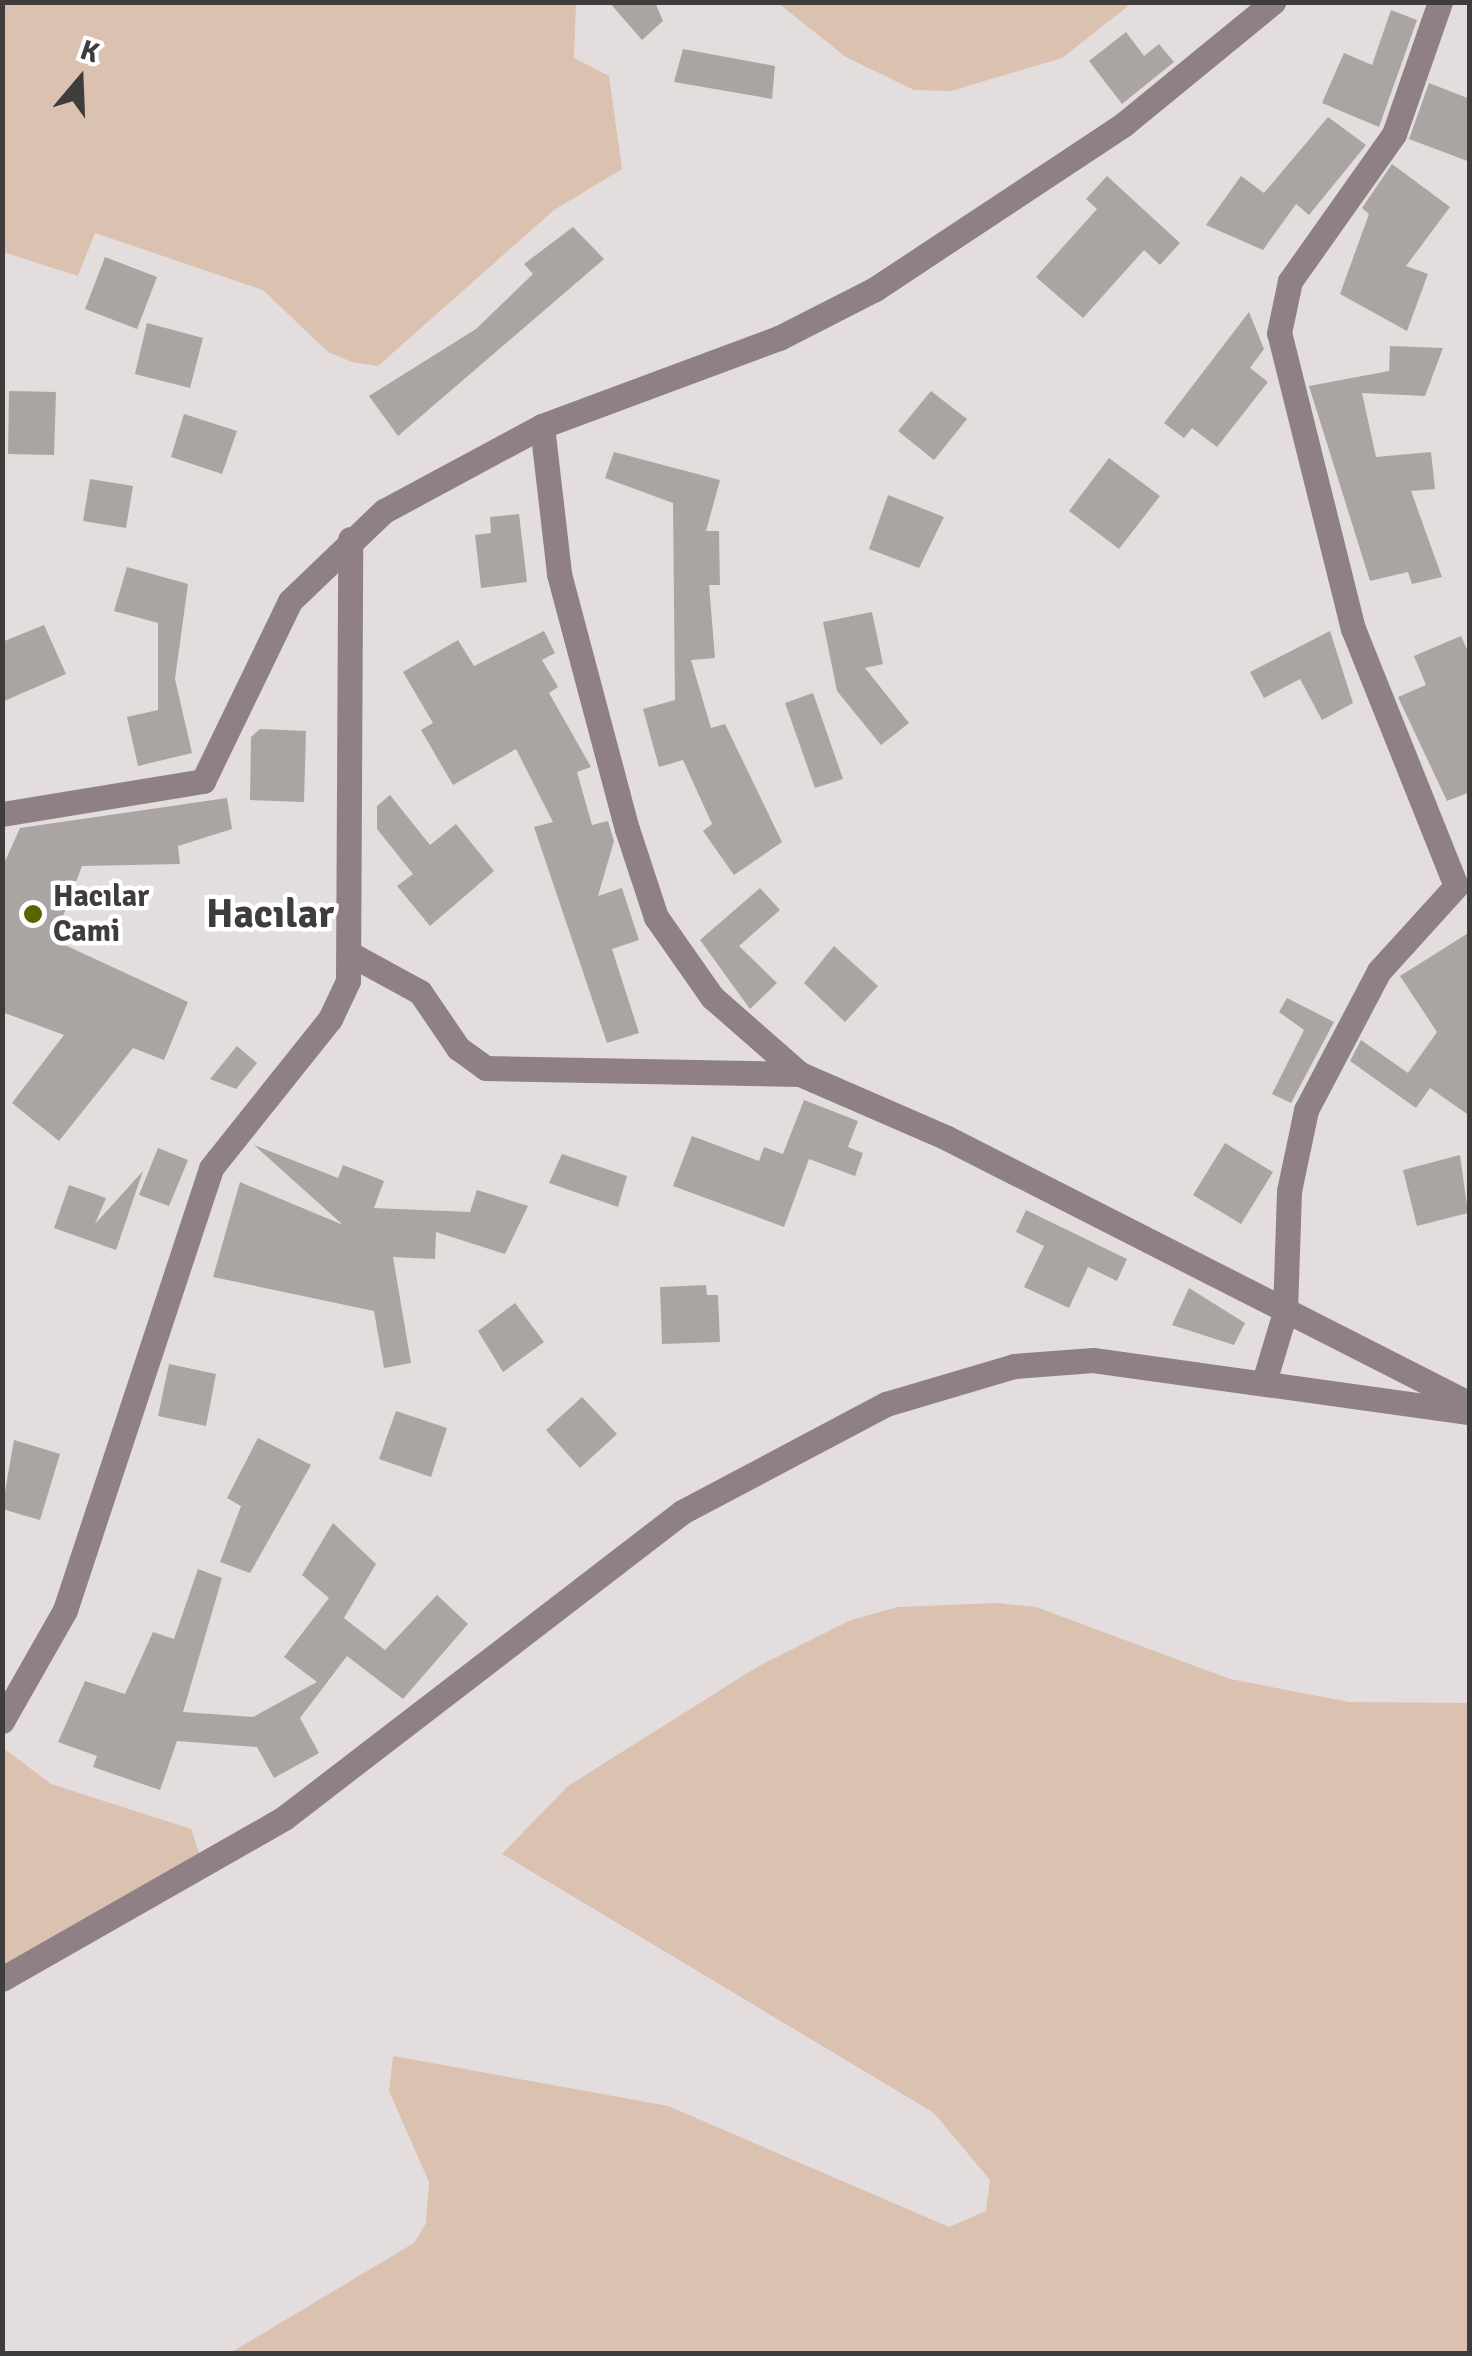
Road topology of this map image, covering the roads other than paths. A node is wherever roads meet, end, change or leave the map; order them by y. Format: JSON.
{"nodes":[{"id":1,"x":1273,"y":2,"type":"edge"},
{"id":2,"x":1440,"y":2,"type":"edge"},
{"id":3,"x":542,"y":426,"type":"junction"},
{"id":4,"x":350,"y":539,"type":"junction"},
{"id":5,"x":4,"y":816,"type":"edge"},
{"id":6,"x":354,"y":956,"type":"junction"},
{"id":7,"x":800,"y":1074,"type":"junction"},
{"id":8,"x":1285,"y":1312,"type":"junction"},
{"id":9,"x":1264,"y":1382,"type":"junction"},
{"id":10,"x":1470,"y":1404,"type":"edge"},
{"id":11,"x":1470,"y":1412,"type":"edge"},
{"id":12,"x":2,"y":1722,"type":"edge"},
{"id":13,"x":2,"y":1978,"type":"edge"}],
"edges":[{"from":1,"to":3,"type":"street"},
{"from":2,"to":8,"type":"street"},
{"from":3,"to":4,"type":"street"},
{"from":3,"to":7,"type":"street"},
{"from":4,"to":5,"type":"street"},
{"from":4,"to":6,"type":"street"},
{"from":6,"to":7,"type":"street"},
{"from":6,"to":12,"type":"street"},
{"from":7,"to":8,"type":"street"},
{"from":8,"to":9,"type":"street"},
{"from":8,"to":10,"type":"street"},
{"from":9,"to":11,"type":"street"},
{"from":9,"to":13,"type":"street"}]}
